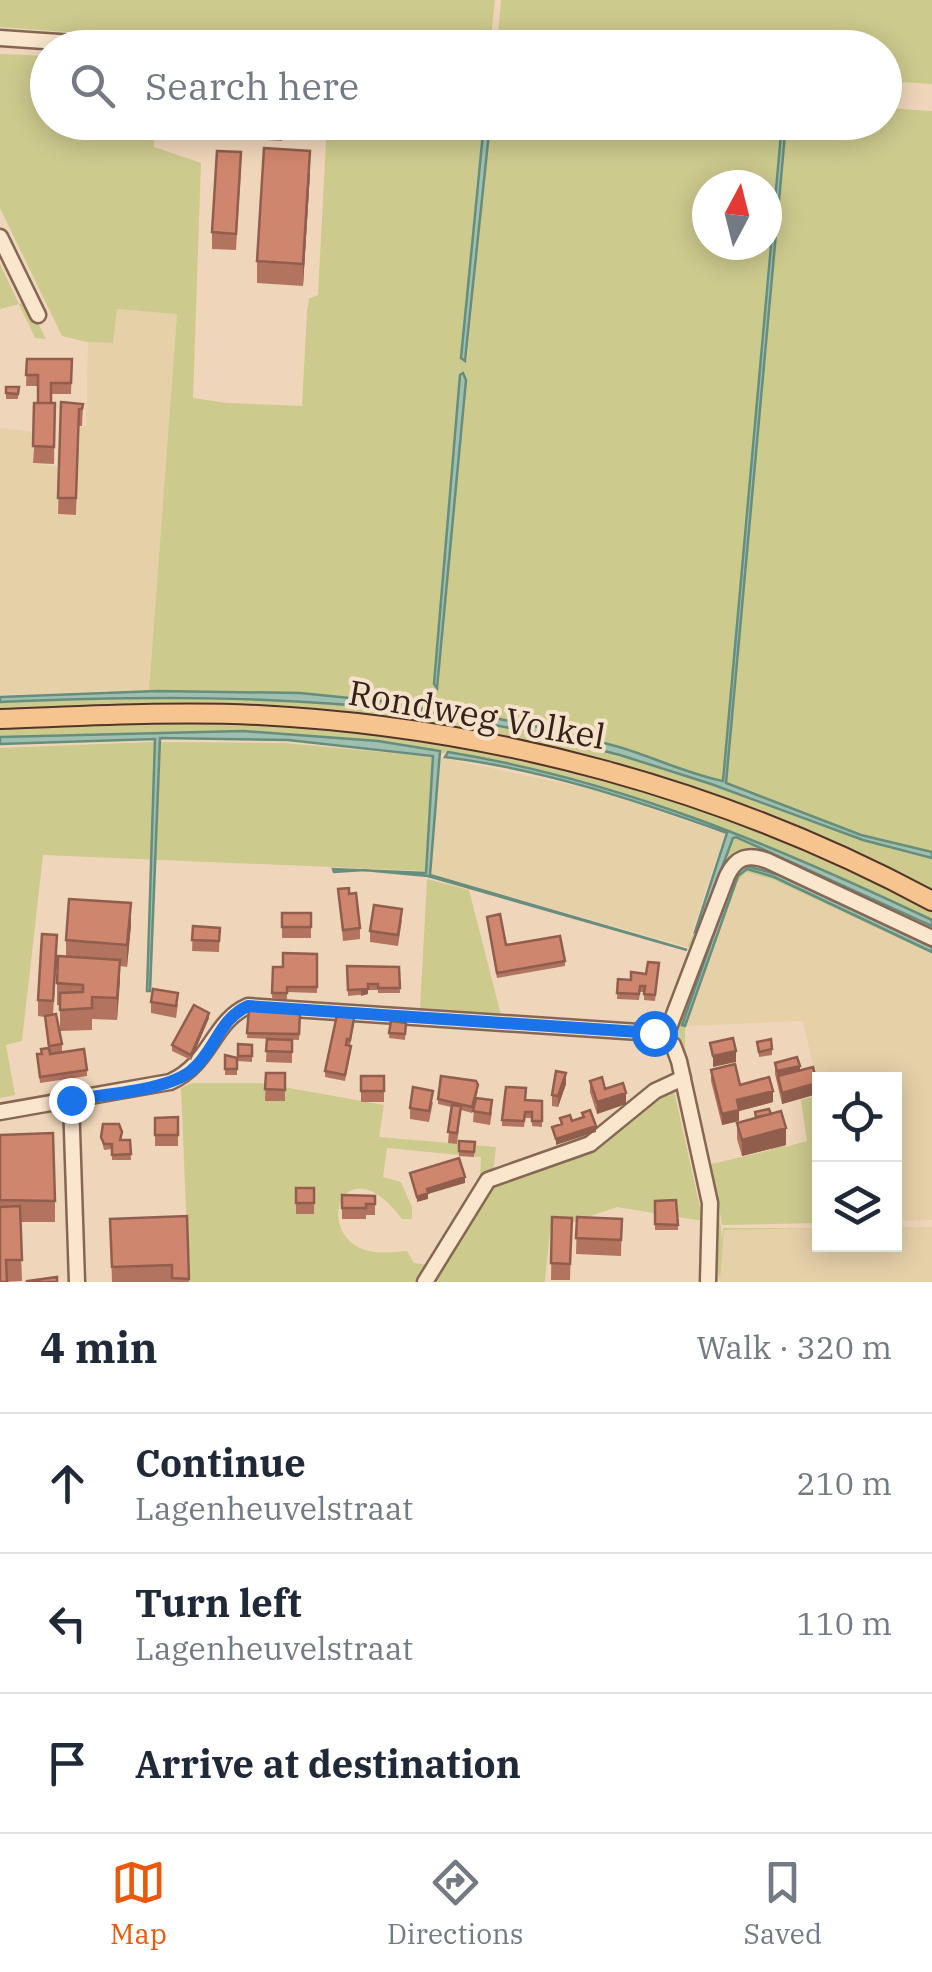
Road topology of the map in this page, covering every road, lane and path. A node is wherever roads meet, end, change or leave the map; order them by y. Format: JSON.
{"nodes":[{"id":1,"x":0,"y":38,"type":"edge"},
{"id":2,"x":30,"y":40,"type":"edge"},
{"id":3,"x":0,"y":237,"type":"edge"},
{"id":4,"x":38,"y":314,"type":"dead end"},
{"id":5,"x":0,"y":719,"type":"edge"},
{"id":6,"x":928,"y":898,"type":"edge"},
{"id":7,"x":932,"y":938,"type":"edge"},
{"id":8,"x":665,"y":1038,"type":"junction"},
{"id":9,"x":683,"y":1078,"type":"junction"},
{"id":10,"x":71,"y":1100,"type":"junction"},
{"id":11,"x":0,"y":1112,"type":"edge"},
{"id":12,"x":76,"y":1282,"type":"edge"},
{"id":13,"x":426,"y":1282,"type":"edge"},
{"id":14,"x":708,"y":1282,"type":"edge"}],
"edges":[{"from":1,"to":2,"type":"street"},
{"from":3,"to":4,"type":"street"},
{"from":5,"to":6,"type":"main road","name":"Rondweg Volkel"},
{"from":7,"to":8,"type":"street"},
{"from":8,"to":9,"type":"street"},
{"from":8,"to":10,"type":"street"},
{"from":9,"to":13,"type":"street"},
{"from":9,"to":14,"type":"street"},
{"from":10,"to":11,"type":"street"},
{"from":10,"to":12,"type":"street"}]}
